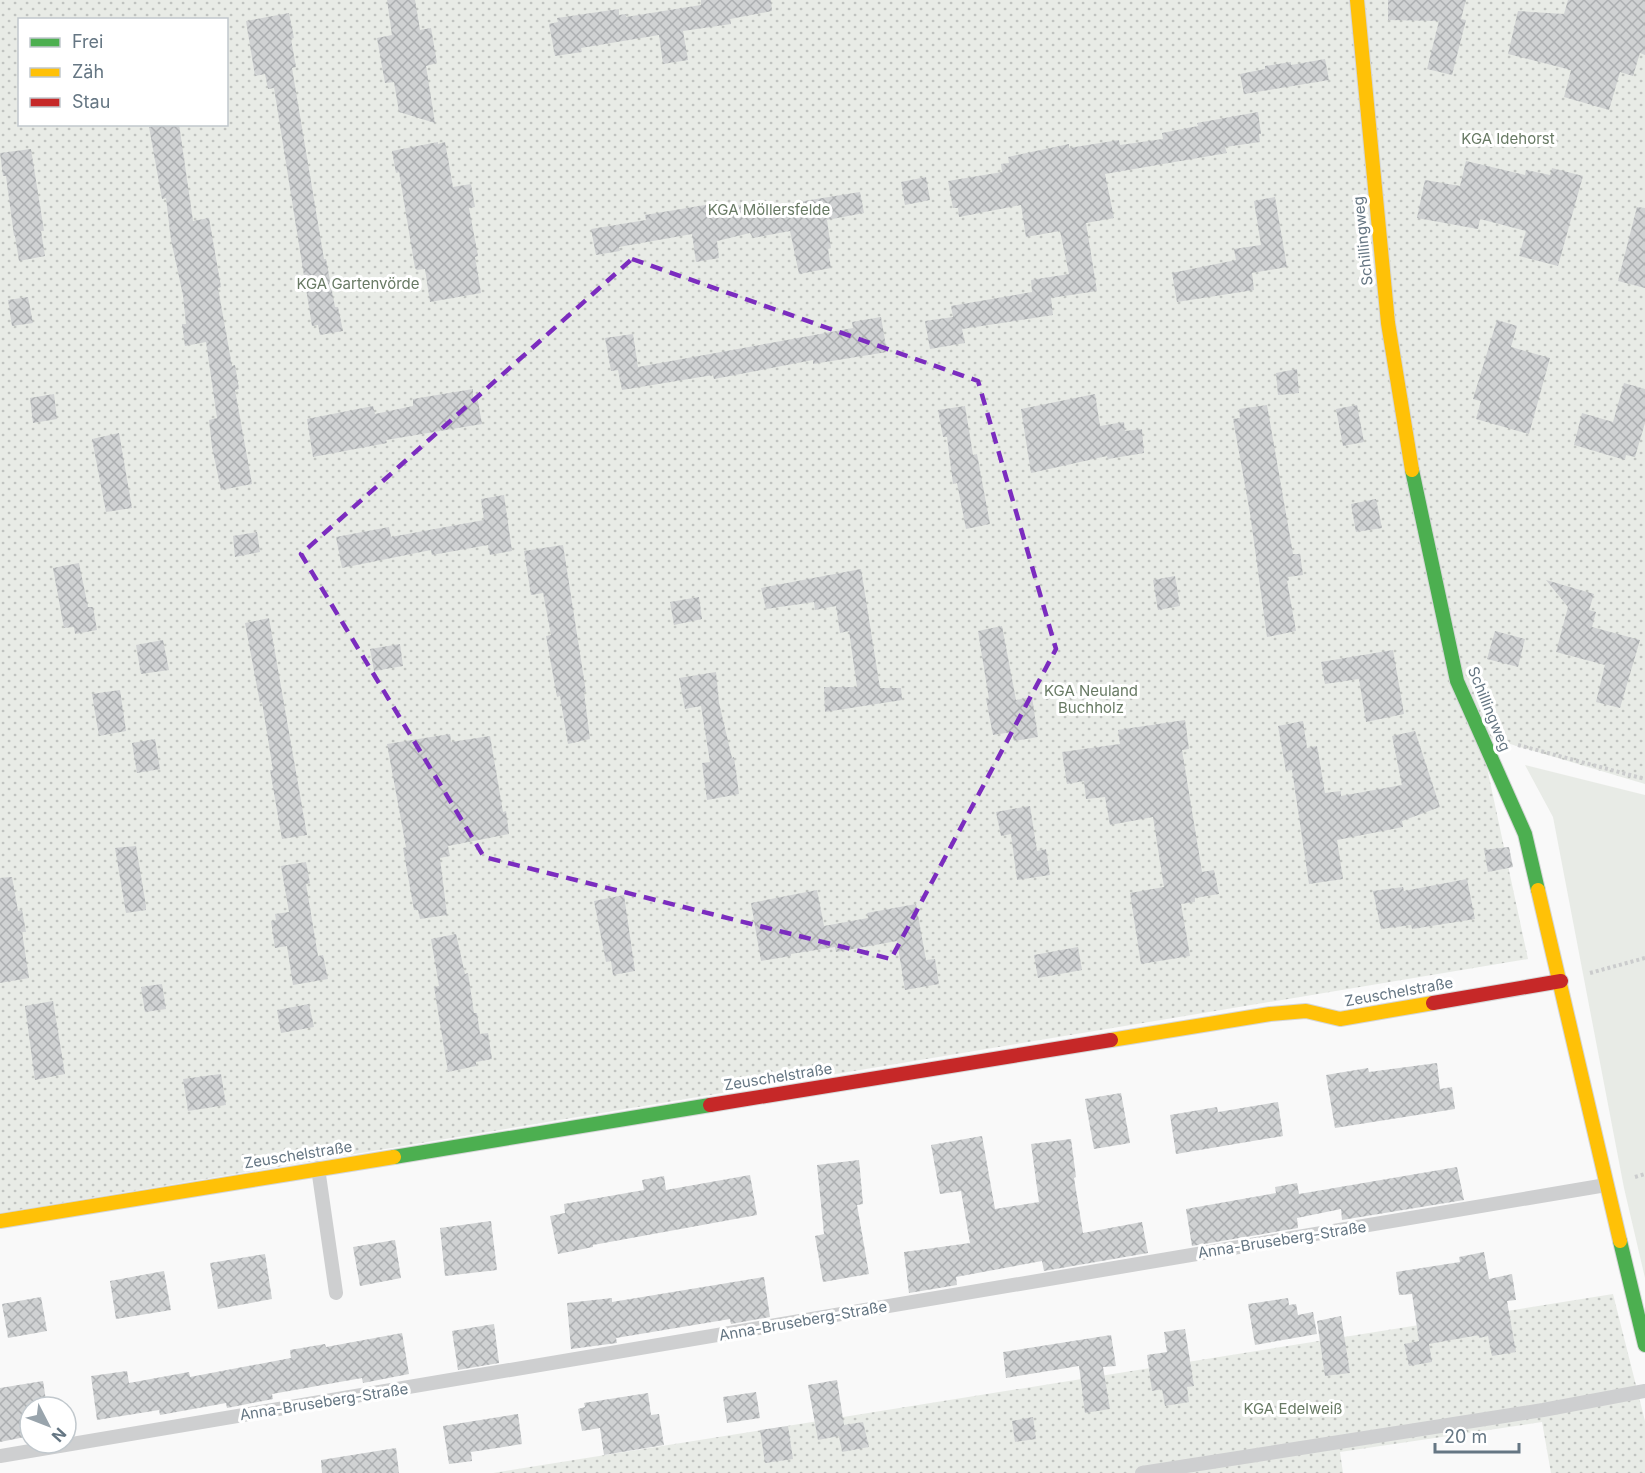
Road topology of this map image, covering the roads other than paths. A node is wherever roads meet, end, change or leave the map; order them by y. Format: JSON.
{"nodes":[{"id":1,"x":1357,"y":0,"type":"edge"},
{"id":2,"x":1560,"y":981,"type":"junction"},
{"id":3,"x":318,"y":1168,"type":"junction"},
{"id":4,"x":1606,"y":1185,"type":"junction"},
{"id":5,"x":0,"y":1221,"type":"edge"},
{"id":6,"x":336,"y":1293,"type":"dead end"},
{"id":7,"x":1645,"y":1345,"type":"edge"},
{"id":8,"x":1645,"y":1391,"type":"edge"},
{"id":9,"x":0,"y":1456,"type":"edge"},
{"id":10,"x":1142,"y":1473,"type":"edge"}],
"edges":[{"from":1,"to":2,"type":"street","name":"Schillingweg"},
{"from":2,"to":3,"type":"street","name":"Zeuschelstraße"},
{"from":2,"to":4,"type":"street","name":"Schillingweg"},
{"from":3,"to":5,"type":"street","name":"Zeuschelstraße"},
{"from":3,"to":6,"type":"lane"},
{"from":4,"to":7,"type":"street","name":"Schillingweg"},
{"from":4,"to":9,"type":"lane","name":"Anna-Bruseberg-Straße"},
{"from":8,"to":10,"type":"lane"}]}
